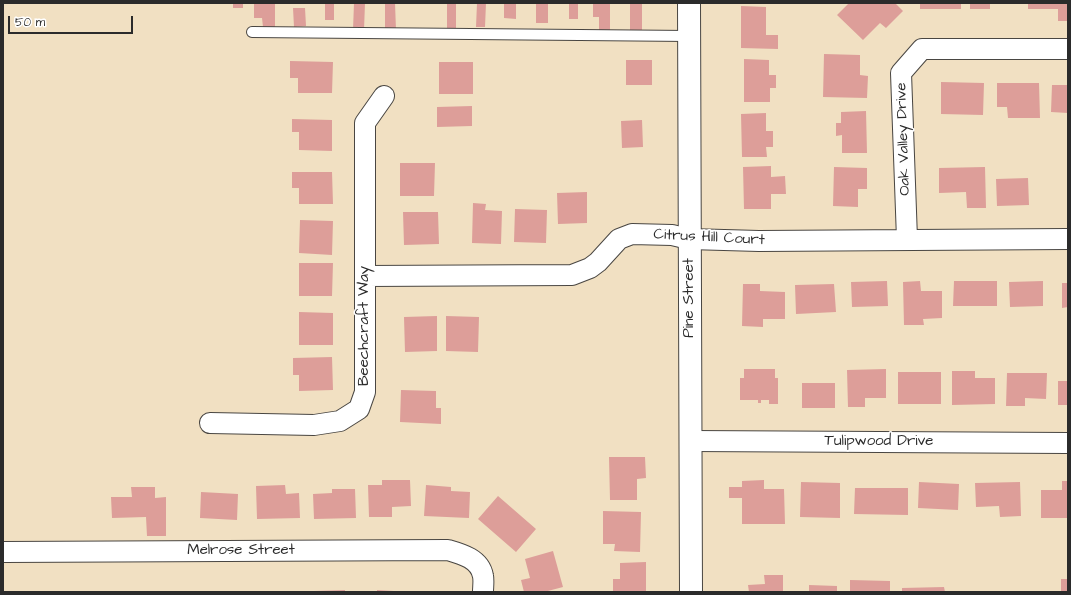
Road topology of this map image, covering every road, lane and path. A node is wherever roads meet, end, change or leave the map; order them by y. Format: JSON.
{"nodes":[{"id":1,"x":689,"y":3,"type":"edge"},
{"id":2,"x":252,"y":32,"type":"dead end"},
{"id":3,"x":689,"y":36,"type":"junction"},
{"id":4,"x":1068,"y":49,"type":"edge"},
{"id":5,"x":384,"y":96,"type":"dead end"},
{"id":6,"x":689,"y":239,"type":"junction"},
{"id":7,"x":907,"y":239,"type":"junction"},
{"id":8,"x":1068,"y":239,"type":"edge"},
{"id":9,"x":365,"y":276,"type":"junction"},
{"id":10,"x":210,"y":423,"type":"dead end"},
{"id":11,"x":691,"y":441,"type":"junction"},
{"id":12,"x":1068,"y":443,"type":"edge"},
{"id":13,"x":3,"y":552,"type":"edge"},
{"id":14,"x":484,"y":592,"type":"edge"},
{"id":15,"x":691,"y":592,"type":"edge"}],
"edges":[{"from":1,"to":3,"type":"street","name":"Pine Street"},
{"from":2,"to":3,"type":"lane"},
{"from":3,"to":6,"type":"street","name":"Pine Street"},
{"from":4,"to":7,"type":"street","name":"Oak Valley Drive"},
{"from":5,"to":9,"type":"street","name":"Beechcraft Way"},
{"from":6,"to":7,"type":"street","name":"Citrus Hill Court"},
{"from":6,"to":9,"type":"street","name":"Citrus Hill Court"},
{"from":6,"to":11,"type":"street","name":"Pine Street"},
{"from":7,"to":8,"type":"street","name":"Citrus Hill Court"},
{"from":9,"to":10,"type":"street","name":"Beechcraft Way"},
{"from":11,"to":12,"type":"street","name":"Tulipwood Drive"},
{"from":11,"to":15,"type":"street","name":"Pine Street"},
{"from":13,"to":14,"type":"street","name":"Melrose Street"}]}
